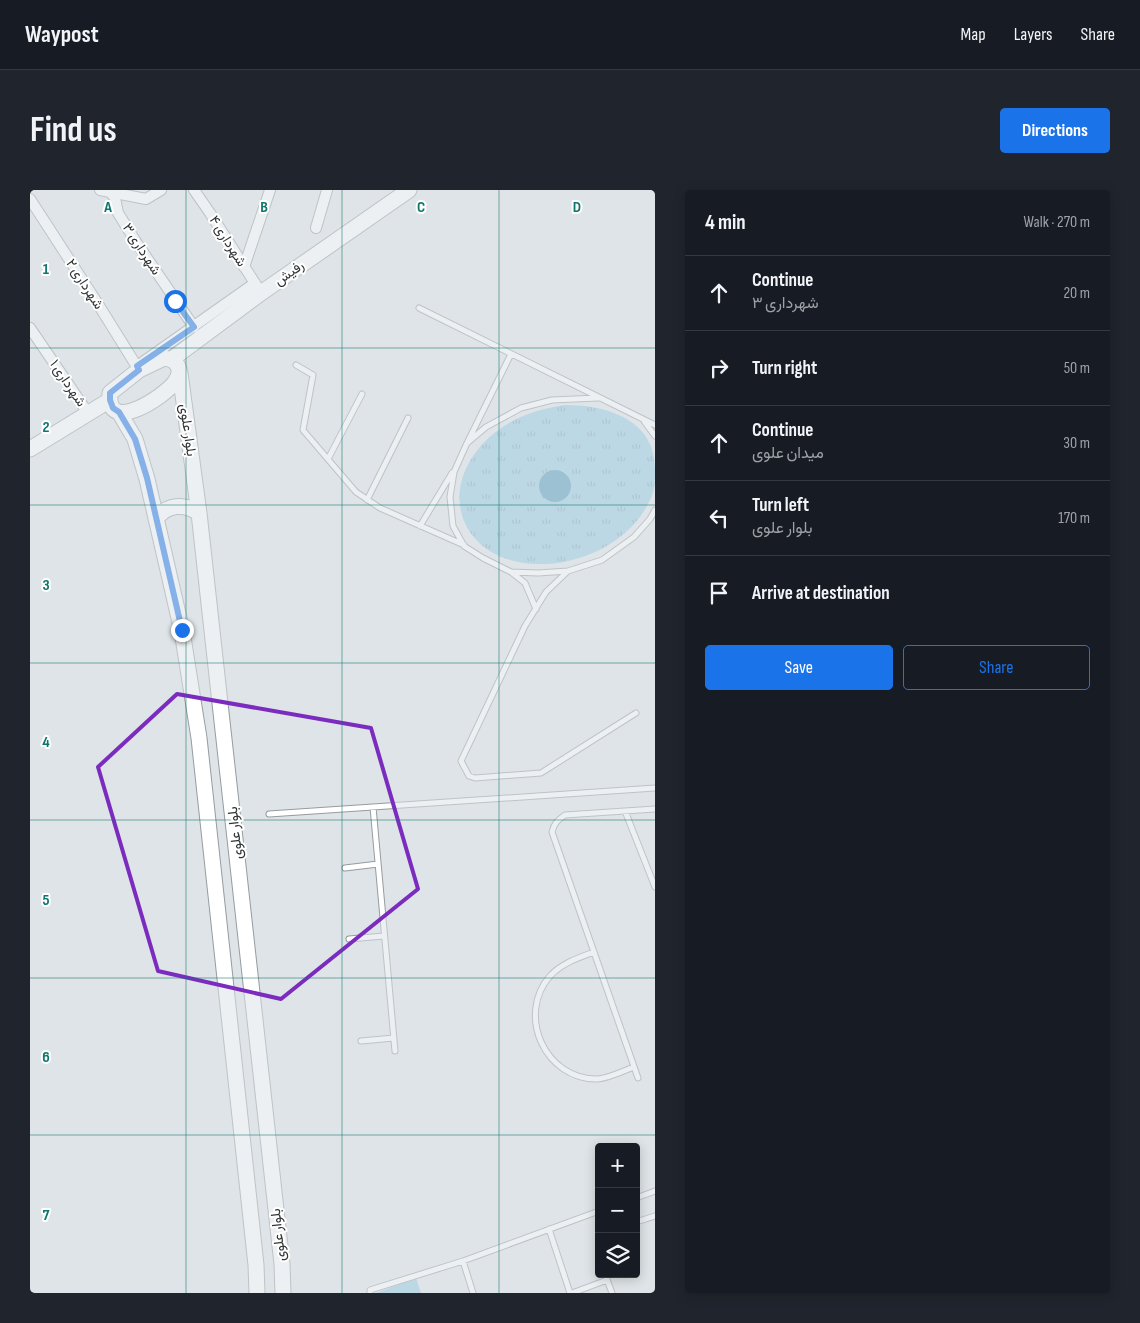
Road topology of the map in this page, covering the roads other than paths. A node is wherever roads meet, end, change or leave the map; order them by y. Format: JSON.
{"nodes":[{"id":1,"x":161,"y":190,"type":"edge"},
{"id":2,"x":194,"y":190,"type":"edge"},
{"id":3,"x":270,"y":190,"type":"edge"},
{"id":4,"x":327,"y":190,"type":"edge"},
{"id":5,"x":408,"y":190,"type":"edge"},
{"id":6,"x":109,"y":191,"type":"edge"},
{"id":7,"x":30,"y":199,"type":"edge"},
{"id":8,"x":316,"y":228,"type":"dead end"},
{"id":9,"x":244,"y":268,"type":"junction"},
{"id":10,"x":258,"y":288,"type":"junction"},
{"id":11,"x":420,"y":308,"type":"dead end"},
{"id":12,"x":194,"y":327,"type":"junction"},
{"id":13,"x":30,"y":328,"type":"edge"},
{"id":14,"x":511,"y":354,"type":"junction"},
{"id":15,"x":172,"y":359,"type":"junction"},
{"id":16,"x":296,"y":365,"type":"dead end"},
{"id":17,"x":138,"y":368,"type":"junction"},
{"id":18,"x":180,"y":373,"type":"junction"},
{"id":19,"x":362,"y":394,"type":"dead end"},
{"id":20,"x":598,"y":398,"type":"junction"},
{"id":21,"x":110,"y":400,"type":"junction"},
{"id":22,"x":119,"y":412,"type":"junction"},
{"id":23,"x":88,"y":413,"type":"junction"},
{"id":24,"x":408,"y":418,"type":"dead end"},
{"id":25,"x":644,"y":421,"type":"junction"},
{"id":26,"x":655,"y":425,"type":"edge"},
{"id":27,"x":655,"y":436,"type":"edge"},
{"id":28,"x":467,"y":443,"type":"junction"},
{"id":29,"x":30,"y":449,"type":"edge"},
{"id":30,"x":328,"y":459,"type":"junction"},
{"id":31,"x":454,"y":472,"type":"junction"},
{"id":32,"x":368,"y":500,"type":"junction"},
{"id":33,"x":655,"y":510,"type":"edge"},
{"id":34,"x":199,"y":513,"type":"junction"},
{"id":35,"x":156,"y":519,"type":"junction"},
{"id":36,"x":420,"y":526,"type":"junction"},
{"id":37,"x":464,"y":546,"type":"junction"},
{"id":38,"x":568,"y":571,"type":"junction"},
{"id":39,"x":511,"y":572,"type":"junction"},
{"id":40,"x":536,"y":609,"type":"junction"},
{"id":41,"x":636,"y":713,"type":"dead end"},
{"id":42,"x":655,"y":788,"type":"edge"},
{"id":43,"x":373,"y":807,"type":"junction"},
{"id":44,"x":655,"y":809,"type":"edge"},
{"id":45,"x":625,"y":811,"type":"junction"},
{"id":46,"x":269,"y":814,"type":"dead end"},
{"id":47,"x":378,"y":864,"type":"junction"},
{"id":48,"x":345,"y":868,"type":"dead end"},
{"id":49,"x":655,"y":887,"type":"edge"},
{"id":50,"x":384,"y":936,"type":"junction"},
{"id":51,"x":349,"y":938,"type":"dead end"},
{"id":52,"x":594,"y":952,"type":"junction"},
{"id":53,"x":394,"y":1038,"type":"junction"},
{"id":54,"x":361,"y":1040,"type":"dead end"},
{"id":55,"x":395,"y":1051,"type":"dead end"},
{"id":56,"x":634,"y":1067,"type":"junction"},
{"id":57,"x":638,"y":1078,"type":"dead end"},
{"id":58,"x":655,"y":1191,"type":"edge"},
{"id":59,"x":640,"y":1197,"type":"edge"},
{"id":60,"x":595,"y":1212,"type":"edge"},
{"id":61,"x":655,"y":1216,"type":"edge"},
{"id":62,"x":640,"y":1221,"type":"edge"},
{"id":63,"x":549,"y":1229,"type":"junction"},
{"id":64,"x":463,"y":1261,"type":"junction"},
{"id":65,"x":604,"y":1278,"type":"edge"},
{"id":66,"x":606,"y":1278,"type":"edge"},
{"id":67,"x":257,"y":1293,"type":"edge"},
{"id":68,"x":283,"y":1293,"type":"edge"},
{"id":69,"x":370,"y":1293,"type":"edge"},
{"id":70,"x":474,"y":1293,"type":"edge"},
{"id":71,"x":571,"y":1293,"type":"edge"},
{"id":72,"x":612,"y":1293,"type":"edge"}],
"edges":[{"from":1,"to":6,"type":"street"},
{"from":2,"to":9,"type":"street","name":"شهرداری ۴"},
{"from":3,"to":9,"type":"street"},
{"from":4,"to":8,"type":"street"},
{"from":5,"to":10,"type":"main road","name":"رفیش"},
{"from":6,"to":12,"type":"street","name":"شهرداری ۳"},
{"from":7,"to":17,"type":"street","name":"شهرداری ۲"},
{"from":9,"to":10,"type":"street","name":"شهرداری ۴"},
{"from":10,"to":12,"type":"street"},
{"from":10,"to":15,"type":"main road","name":"رفیش"},
{"from":11,"to":14,"type":"lane"},
{"from":12,"to":17,"type":"street"},
{"from":13,"to":23,"type":"street","name":"شهرداری ۱"},
{"from":14,"to":20,"type":"lane"},
{"from":14,"to":28,"type":"lane"},
{"from":15,"to":17,"type":"main road"},
{"from":15,"to":18,"type":"main road"},
{"from":16,"to":30,"type":"lane"},
{"from":17,"to":21,"type":"main road"},
{"from":18,"to":22,"type":"main road"},
{"from":18,"to":34,"type":"main road","name":"بلوار علوی"},
{"from":19,"to":30,"type":"lane"},
{"from":20,"to":25,"type":"lane"},
{"from":20,"to":28,"type":"lane"},
{"from":21,"to":22,"type":"main road","name":"بلوار علوی"},
{"from":21,"to":23,"type":"main road"},
{"from":22,"to":35,"type":"main road","name":"بلوار علوی"},
{"from":23,"to":29,"type":"main road"},
{"from":24,"to":32,"type":"lane"},
{"from":25,"to":26,"type":"lane"},
{"from":25,"to":27,"type":"lane"},
{"from":28,"to":31,"type":"lane"},
{"from":30,"to":32,"type":"lane"},
{"from":31,"to":36,"type":"lane"},
{"from":31,"to":37,"type":"lane"},
{"from":32,"to":36,"type":"lane"},
{"from":33,"to":38,"type":"lane"},
{"from":34,"to":35,"type":"main road"},
{"from":34,"to":68,"type":"main road","name":"بلوار علوی"},
{"from":35,"to":67,"type":"main road","name":"بلوار علوی"},
{"from":36,"to":37,"type":"lane"},
{"from":37,"to":39,"type":"lane"},
{"from":38,"to":39,"type":"lane"},
{"from":38,"to":40,"type":"lane"},
{"from":39,"to":40,"type":"lane"},
{"from":40,"to":41,"type":"lane"},
{"from":42,"to":43,"type":"lane"},
{"from":43,"to":46,"type":"lane"},
{"from":43,"to":47,"type":"lane"},
{"from":44,"to":45,"type":"lane"},
{"from":45,"to":49,"type":"lane"},
{"from":45,"to":52,"type":"lane"},
{"from":47,"to":48,"type":"lane"},
{"from":47,"to":50,"type":"lane"},
{"from":50,"to":51,"type":"lane"},
{"from":50,"to":53,"type":"lane"},
{"from":52,"to":56,"type":"lane"},
{"from":52,"to":56,"type":"lane"},
{"from":53,"to":54,"type":"lane"},
{"from":53,"to":55,"type":"lane"},
{"from":56,"to":57,"type":"lane"},
{"from":58,"to":59,"type":"lane"},
{"from":60,"to":63,"type":"lane"},
{"from":61,"to":62,"type":"lane"},
{"from":63,"to":64,"type":"lane"},
{"from":63,"to":71,"type":"lane"},
{"from":64,"to":69,"type":"lane"},
{"from":64,"to":70,"type":"lane"},
{"from":65,"to":71,"type":"lane"},
{"from":66,"to":72,"type":"lane"}]}
